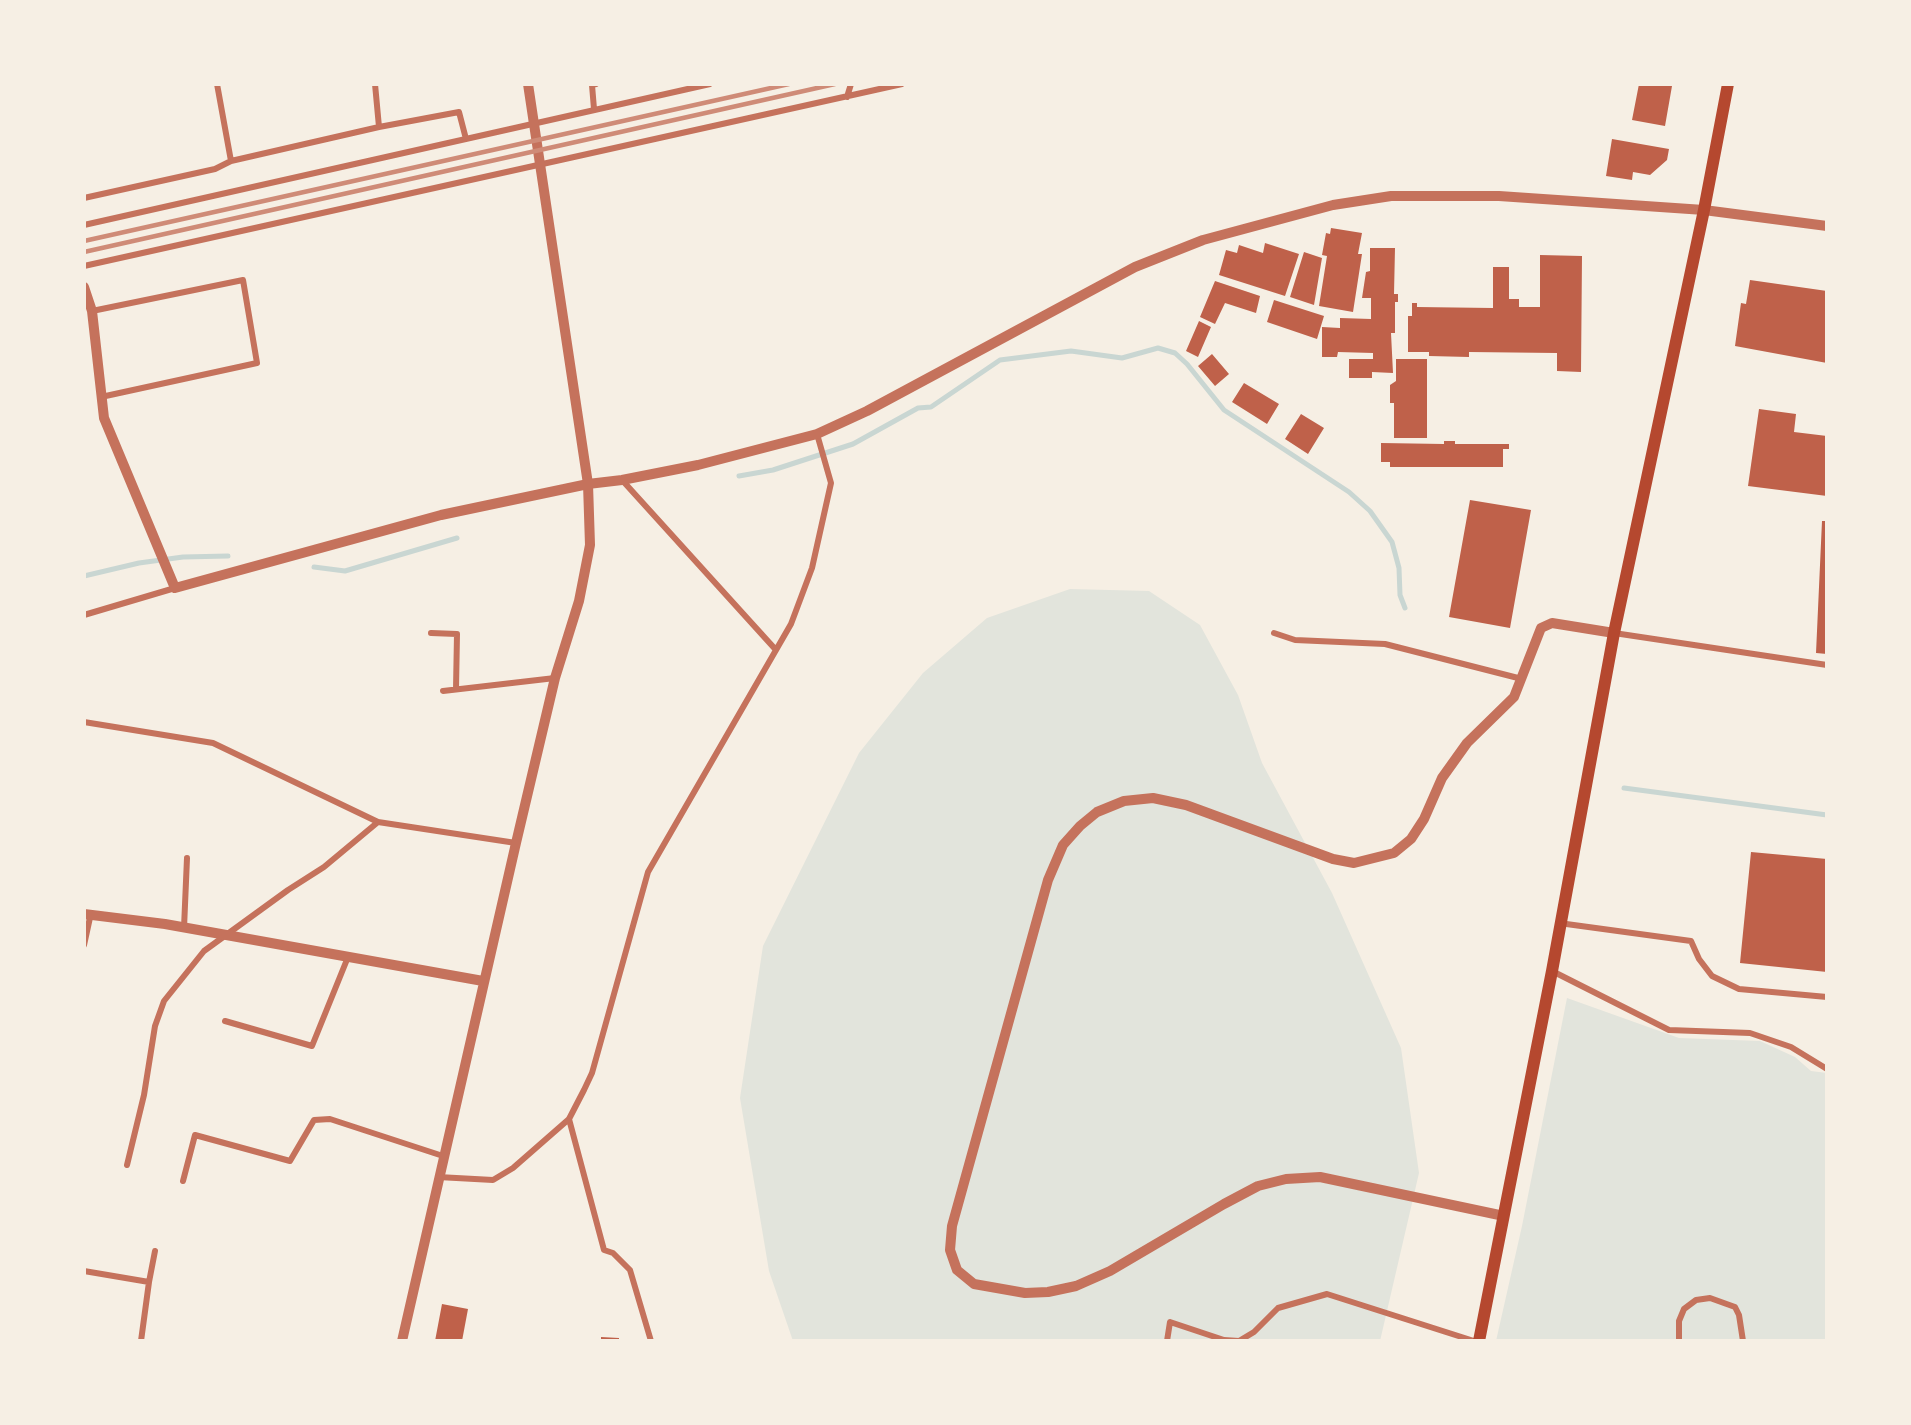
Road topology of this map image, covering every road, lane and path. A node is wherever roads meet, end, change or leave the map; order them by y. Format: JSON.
{"nodes":[{"id":1,"x":217,"y":84,"type":"edge"},
{"id":2,"x":375,"y":84,"type":"edge"},
{"id":3,"x":528,"y":84,"type":"edge"},
{"id":4,"x":596,"y":84,"type":"edge"},
{"id":5,"x":710,"y":84,"type":"edge"},
{"id":6,"x":850,"y":84,"type":"edge"},
{"id":7,"x":902,"y":84,"type":"edge"},
{"id":8,"x":1728,"y":84,"type":"edge"},
{"id":9,"x":847,"y":97,"type":"junction"},
{"id":10,"x":594,"y":109,"type":"junction"},
{"id":11,"x":533,"y":122,"type":"junction"},
{"id":12,"x":379,"y":127,"type":"junction"},
{"id":13,"x":466,"y":139,"type":"junction"},
{"id":14,"x":231,"y":162,"type":"junction"},
{"id":15,"x":539,"y":165,"type":"junction"},
{"id":16,"x":84,"y":198,"type":"edge"},
{"id":17,"x":1704,"y":210,"type":"junction"},
{"id":18,"x":84,"y":225,"type":"edge"},
{"id":19,"x":1827,"y":226,"type":"edge"},
{"id":20,"x":84,"y":266,"type":"edge"},
{"id":21,"x":84,"y":286,"type":"edge"},
{"id":22,"x":92,"y":311,"type":"junction"},
{"id":23,"x":101,"y":397,"type":"junction"},
{"id":24,"x":817,"y":434,"type":"junction"},
{"id":25,"x":622,"y":480,"type":"junction"},
{"id":26,"x":588,"y":484,"type":"junction"},
{"id":27,"x":174,"y":588,"type":"junction"},
{"id":28,"x":84,"y":615,"type":"edge"},
{"id":29,"x":431,"y":633,"type":"dead end"},
{"id":30,"x":1274,"y":633,"type":"dead end"},
{"id":31,"x":1614,"y":633,"type":"junction"},
{"id":32,"x":776,"y":650,"type":"junction"},
{"id":33,"x":1827,"y":665,"type":"edge"},
{"id":34,"x":555,"y":678,"type":"junction"},
{"id":35,"x":1522,"y":679,"type":"junction"},
{"id":36,"x":456,"y":689,"type":"junction"},
{"id":37,"x":443,"y":691,"type":"dead end"},
{"id":38,"x":84,"y":722,"type":"edge"},
{"id":39,"x":378,"y":822,"type":"junction"},
{"id":40,"x":516,"y":843,"type":"junction"},
{"id":41,"x":187,"y":858,"type":"dead end"},
{"id":42,"x":88,"y":914,"type":"edge"},
{"id":43,"x":1559,"y":922,"type":"junction"},
{"id":44,"x":184,"y":928,"type":"junction"},
{"id":45,"x":226,"y":936,"type":"junction"},
{"id":46,"x":84,"y":945,"type":"edge"},
{"id":47,"x":348,"y":957,"type":"junction"},
{"id":48,"x":1552,"y":971,"type":"junction"},
{"id":49,"x":483,"y":981,"type":"junction"},
{"id":50,"x":1827,"y":997,"type":"edge"},
{"id":51,"x":225,"y":1021,"type":"dead end"},
{"id":52,"x":1827,"y":1069,"type":"edge"},
{"id":53,"x":569,"y":1119,"type":"junction"},
{"id":54,"x":443,"y":1156,"type":"junction"},
{"id":55,"x":127,"y":1165,"type":"dead end"},
{"id":56,"x":438,"y":1177,"type":"junction"},
{"id":57,"x":183,"y":1180,"type":"dead end"},
{"id":58,"x":1504,"y":1216,"type":"junction"},
{"id":59,"x":155,"y":1251,"type":"dead end"},
{"id":60,"x":84,"y":1271,"type":"edge"},
{"id":61,"x":149,"y":1282,"type":"junction"},
{"id":62,"x":141,"y":1341,"type":"edge"},
{"id":63,"x":402,"y":1341,"type":"edge"},
{"id":64,"x":651,"y":1341,"type":"edge"},
{"id":65,"x":1167,"y":1341,"type":"edge"},
{"id":66,"x":1474,"y":1341,"type":"edge"},
{"id":67,"x":1479,"y":1341,"type":"edge"},
{"id":68,"x":1679,"y":1341,"type":"edge"},
{"id":69,"x":1743,"y":1341,"type":"edge"}],
"edges":[{"from":1,"to":14,"type":"street"},
{"from":2,"to":12,"type":"street"},
{"from":3,"to":11,"type":"street"},
{"from":4,"to":10,"type":"street"},
{"from":5,"to":10,"type":"street"},
{"from":6,"to":9,"type":"street"},
{"from":7,"to":9,"type":"street"},
{"from":8,"to":17,"type":"main road"},
{"from":9,"to":15,"type":"street"},
{"from":10,"to":11,"type":"street"},
{"from":11,"to":13,"type":"street"},
{"from":11,"to":15,"type":"street"},
{"from":12,"to":13,"type":"street"},
{"from":12,"to":14,"type":"street"},
{"from":13,"to":18,"type":"street"},
{"from":14,"to":16,"type":"street"},
{"from":15,"to":20,"type":"street"},
{"from":15,"to":26,"type":"street"},
{"from":17,"to":19,"type":"street"},
{"from":17,"to":24,"type":"street"},
{"from":17,"to":31,"type":"main road"},
{"from":21,"to":22,"type":"street"},
{"from":22,"to":23,"type":"street"},
{"from":22,"to":23,"type":"street"},
{"from":23,"to":27,"type":"street"},
{"from":24,"to":25,"type":"street"},
{"from":24,"to":32,"type":"street"},
{"from":25,"to":26,"type":"street"},
{"from":25,"to":32,"type":"street"},
{"from":26,"to":27,"type":"street"},
{"from":26,"to":34,"type":"street"},
{"from":27,"to":28,"type":"street"},
{"from":29,"to":36,"type":"street"},
{"from":30,"to":35,"type":"street"},
{"from":31,"to":33,"type":"street"},
{"from":31,"to":35,"type":"street"},
{"from":31,"to":43,"type":"main road"},
{"from":32,"to":53,"type":"street"},
{"from":34,"to":36,"type":"street"},
{"from":34,"to":40,"type":"street"},
{"from":35,"to":58,"type":"street"},
{"from":36,"to":37,"type":"street"},
{"from":38,"to":39,"type":"street"},
{"from":39,"to":40,"type":"street"},
{"from":39,"to":45,"type":"street"},
{"from":40,"to":49,"type":"street"},
{"from":41,"to":44,"type":"street"},
{"from":42,"to":44,"type":"street"},
{"from":42,"to":46,"type":"street"},
{"from":43,"to":48,"type":"main road"},
{"from":43,"to":50,"type":"street"},
{"from":44,"to":45,"type":"street"},
{"from":45,"to":47,"type":"street"},
{"from":45,"to":55,"type":"street"},
{"from":47,"to":49,"type":"street"},
{"from":47,"to":51,"type":"street"},
{"from":48,"to":52,"type":"street"},
{"from":48,"to":58,"type":"main road"},
{"from":49,"to":54,"type":"street"},
{"from":53,"to":56,"type":"street"},
{"from":53,"to":64,"type":"street"},
{"from":54,"to":56,"type":"street"},
{"from":54,"to":57,"type":"street"},
{"from":56,"to":63,"type":"street"},
{"from":58,"to":67,"type":"main road"},
{"from":59,"to":61,"type":"street"},
{"from":60,"to":61,"type":"street"},
{"from":61,"to":62,"type":"street"},
{"from":65,"to":66,"type":"street"},
{"from":68,"to":69,"type":"street"}]}
